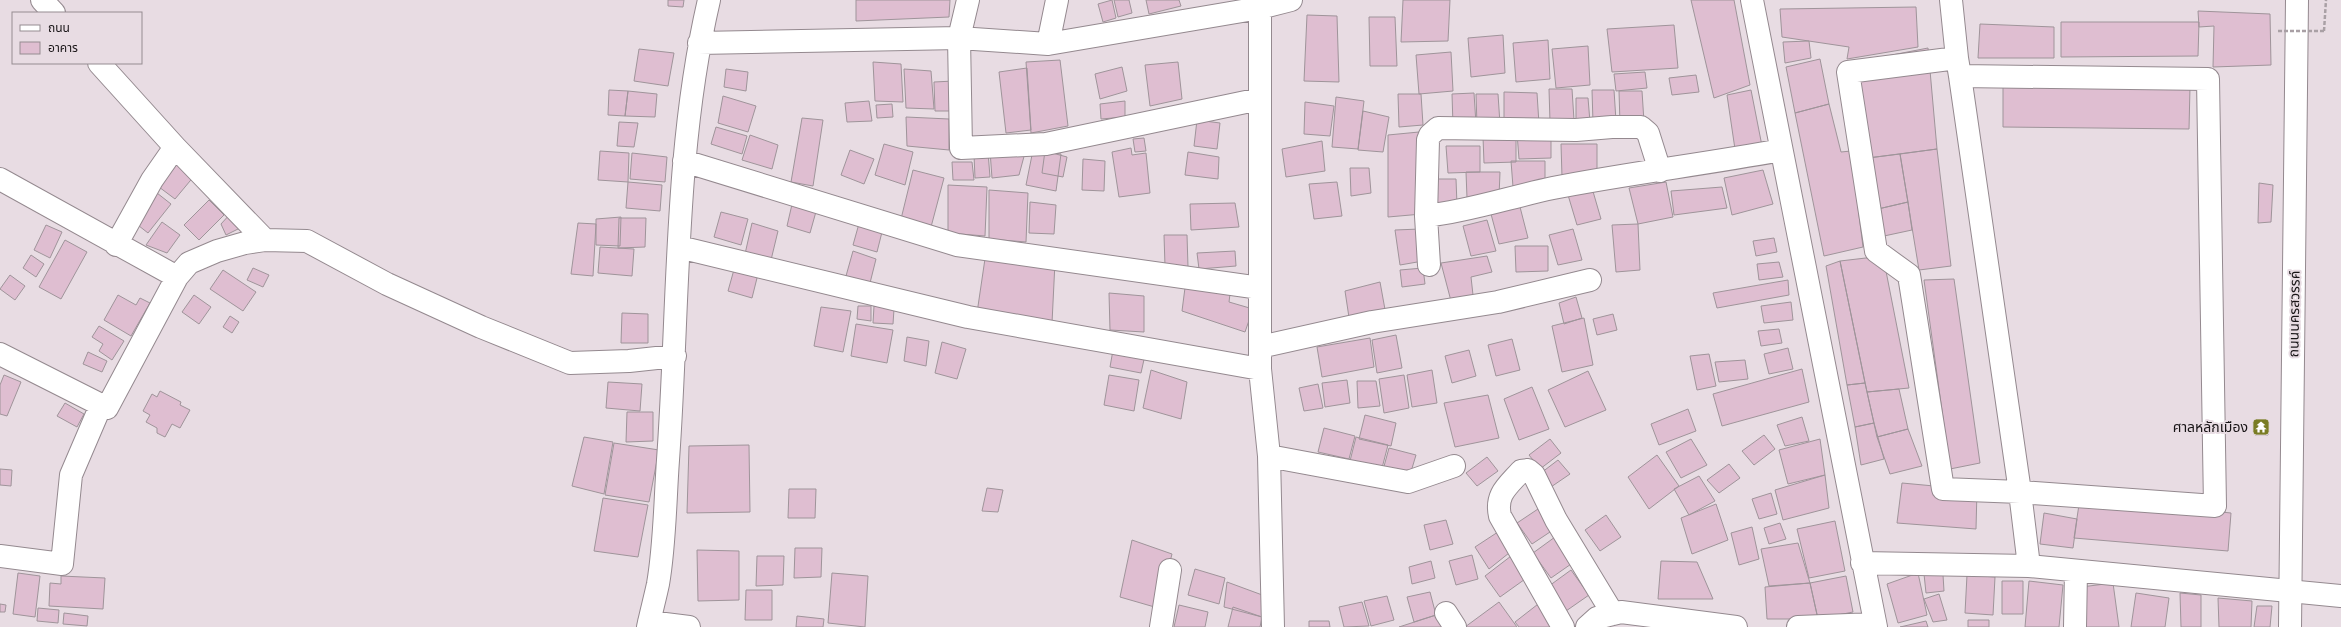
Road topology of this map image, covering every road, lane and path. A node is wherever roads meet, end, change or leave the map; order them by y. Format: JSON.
{"nodes":[{"id":1,"x":42,"y":0,"type":"edge"},
{"id":2,"x":709,"y":0,"type":"edge"},
{"id":3,"x":968,"y":0,"type":"edge"},
{"id":4,"x":1057,"y":0,"type":"edge"},
{"id":5,"x":1291,"y":0,"type":"edge"},
{"id":6,"x":1752,"y":0,"type":"edge"},
{"id":7,"x":1951,"y":0,"type":"edge"},
{"id":8,"x":2297,"y":0,"type":"edge"},
{"id":9,"x":2326,"y":0,"type":"edge"},
{"id":10,"x":1259,"y":4,"type":"edge"},
{"id":11,"x":53,"y":12,"type":"edge"},
{"id":12,"x":2278,"y":31,"type":"dead end"},
{"id":13,"x":958,"y":38,"type":"junction"},
{"id":14,"x":699,"y":43,"type":"junction"},
{"id":15,"x":1048,"y":44,"type":"junction"},
{"id":16,"x":100,"y":64,"type":"edge"},
{"id":17,"x":1958,"y":67,"type":"junction"},
{"id":18,"x":1260,"y":99,"type":"junction"},
{"id":19,"x":175,"y":147,"type":"junction"},
{"id":20,"x":1781,"y":150,"type":"junction"},
{"id":21,"x":684,"y":161,"type":"junction"},
{"id":22,"x":1660,"y":171,"type":"junction"},
{"id":23,"x":0,"y":179,"type":"edge"},
{"id":24,"x":1426,"y":216,"type":"junction"},
{"id":25,"x":265,"y":240,"type":"junction"},
{"id":26,"x":116,"y":245,"type":"junction"},
{"id":27,"x":679,"y":247,"type":"junction"},
{"id":28,"x":1429,"y":265,"type":"dead end"},
{"id":29,"x":177,"y":277,"type":"junction"},
{"id":30,"x":1590,"y":280,"type":"dead end"},
{"id":31,"x":1260,"y":288,"type":"junction"},
{"id":32,"x":1260,"y":347,"type":"junction"},
{"id":33,"x":0,"y":354,"type":"edge"},
{"id":34,"x":675,"y":356,"type":"junction"},
{"id":35,"x":1260,"y":370,"type":"junction"},
{"id":36,"x":101,"y":405,"type":"junction"},
{"id":37,"x":1269,"y":456,"type":"junction"},
{"id":38,"x":1454,"y":466,"type":"dead end"},
{"id":39,"x":2020,"y":492,"type":"junction"},
{"id":40,"x":0,"y":556,"type":"edge"},
{"id":41,"x":1862,"y":563,"type":"junction"},
{"id":42,"x":2029,"y":566,"type":"junction"},
{"id":43,"x":1170,"y":570,"type":"dead end"},
{"id":44,"x":2076,"y":571,"type":"junction"},
{"id":45,"x":2291,"y":592,"type":"junction"},
{"id":46,"x":2341,"y":596,"type":"edge"},
{"id":47,"x":1613,"y":614,"type":"junction"},
{"id":48,"x":649,"y":625,"type":"edge"},
{"id":49,"x":1876,"y":625,"type":"edge"},
{"id":50,"x":689,"y":627,"type":"edge"},
{"id":51,"x":1161,"y":627,"type":"edge"},
{"id":52,"x":1273,"y":627,"type":"edge"},
{"id":53,"x":1563,"y":627,"type":"edge"},
{"id":54,"x":1587,"y":627,"type":"edge"},
{"id":55,"x":1736,"y":627,"type":"edge"},
{"id":56,"x":1798,"y":627,"type":"edge"},
{"id":57,"x":2075,"y":627,"type":"edge"},
{"id":58,"x":2290,"y":627,"type":"edge"}],
"edges":[{"from":1,"to":11,"type":"street"},
{"from":2,"to":14,"type":"street"},
{"from":3,"to":13,"type":"street"},
{"from":4,"to":15,"type":"street"},
{"from":5,"to":10,"type":"street"},
{"from":6,"to":20,"type":"street"},
{"from":7,"to":17,"type":"street"},
{"from":8,"to":45,"type":"street","name":"ถนนนครสวรรค์"},
{"from":9,"to":12,"type":"path","bridge":true},
{"from":10,"to":15,"type":"street"},
{"from":10,"to":18,"type":"street"},
{"from":13,"to":14,"type":"street"},
{"from":13,"to":15,"type":"street"},
{"from":13,"to":18,"type":"street"},
{"from":14,"to":21,"type":"street"},
{"from":16,"to":19,"type":"street"},
{"from":17,"to":39,"type":"street"},
{"from":17,"to":39,"type":"street"},
{"from":17,"to":39,"type":"street"},
{"from":18,"to":31,"type":"street"},
{"from":19,"to":25,"type":"street"},
{"from":19,"to":26,"type":"street"},
{"from":20,"to":22,"type":"street"},
{"from":20,"to":41,"type":"street"},
{"from":21,"to":27,"type":"street"},
{"from":21,"to":31,"type":"street"},
{"from":22,"to":24,"type":"street"},
{"from":22,"to":24,"type":"street"},
{"from":23,"to":26,"type":"street"},
{"from":24,"to":28,"type":"street"},
{"from":25,"to":29,"type":"street"},
{"from":25,"to":34,"type":"street"},
{"from":26,"to":29,"type":"street"},
{"from":27,"to":34,"type":"street"},
{"from":27,"to":35,"type":"street"},
{"from":29,"to":36,"type":"street"},
{"from":30,"to":32,"type":"street"},
{"from":31,"to":32,"type":"street"},
{"from":32,"to":35,"type":"street"},
{"from":33,"to":36,"type":"street"},
{"from":34,"to":48,"type":"street"},
{"from":35,"to":37,"type":"street"},
{"from":36,"to":40,"type":"street"},
{"from":37,"to":38,"type":"street"},
{"from":37,"to":52,"type":"street"},
{"from":39,"to":42,"type":"street"},
{"from":41,"to":42,"type":"street"},
{"from":41,"to":49,"type":"street"},
{"from":42,"to":44,"type":"street"},
{"from":43,"to":51,"type":"street"},
{"from":44,"to":45,"type":"street"},
{"from":44,"to":57,"type":"street"},
{"from":45,"to":46,"type":"street"},
{"from":45,"to":58,"type":"street","name":"ถนนนครสวรรค์"},
{"from":47,"to":53,"type":"street"},
{"from":47,"to":54,"type":"street"},
{"from":47,"to":55,"type":"street"},
{"from":48,"to":50,"type":"street"},
{"from":49,"to":56,"type":"street"}]}
